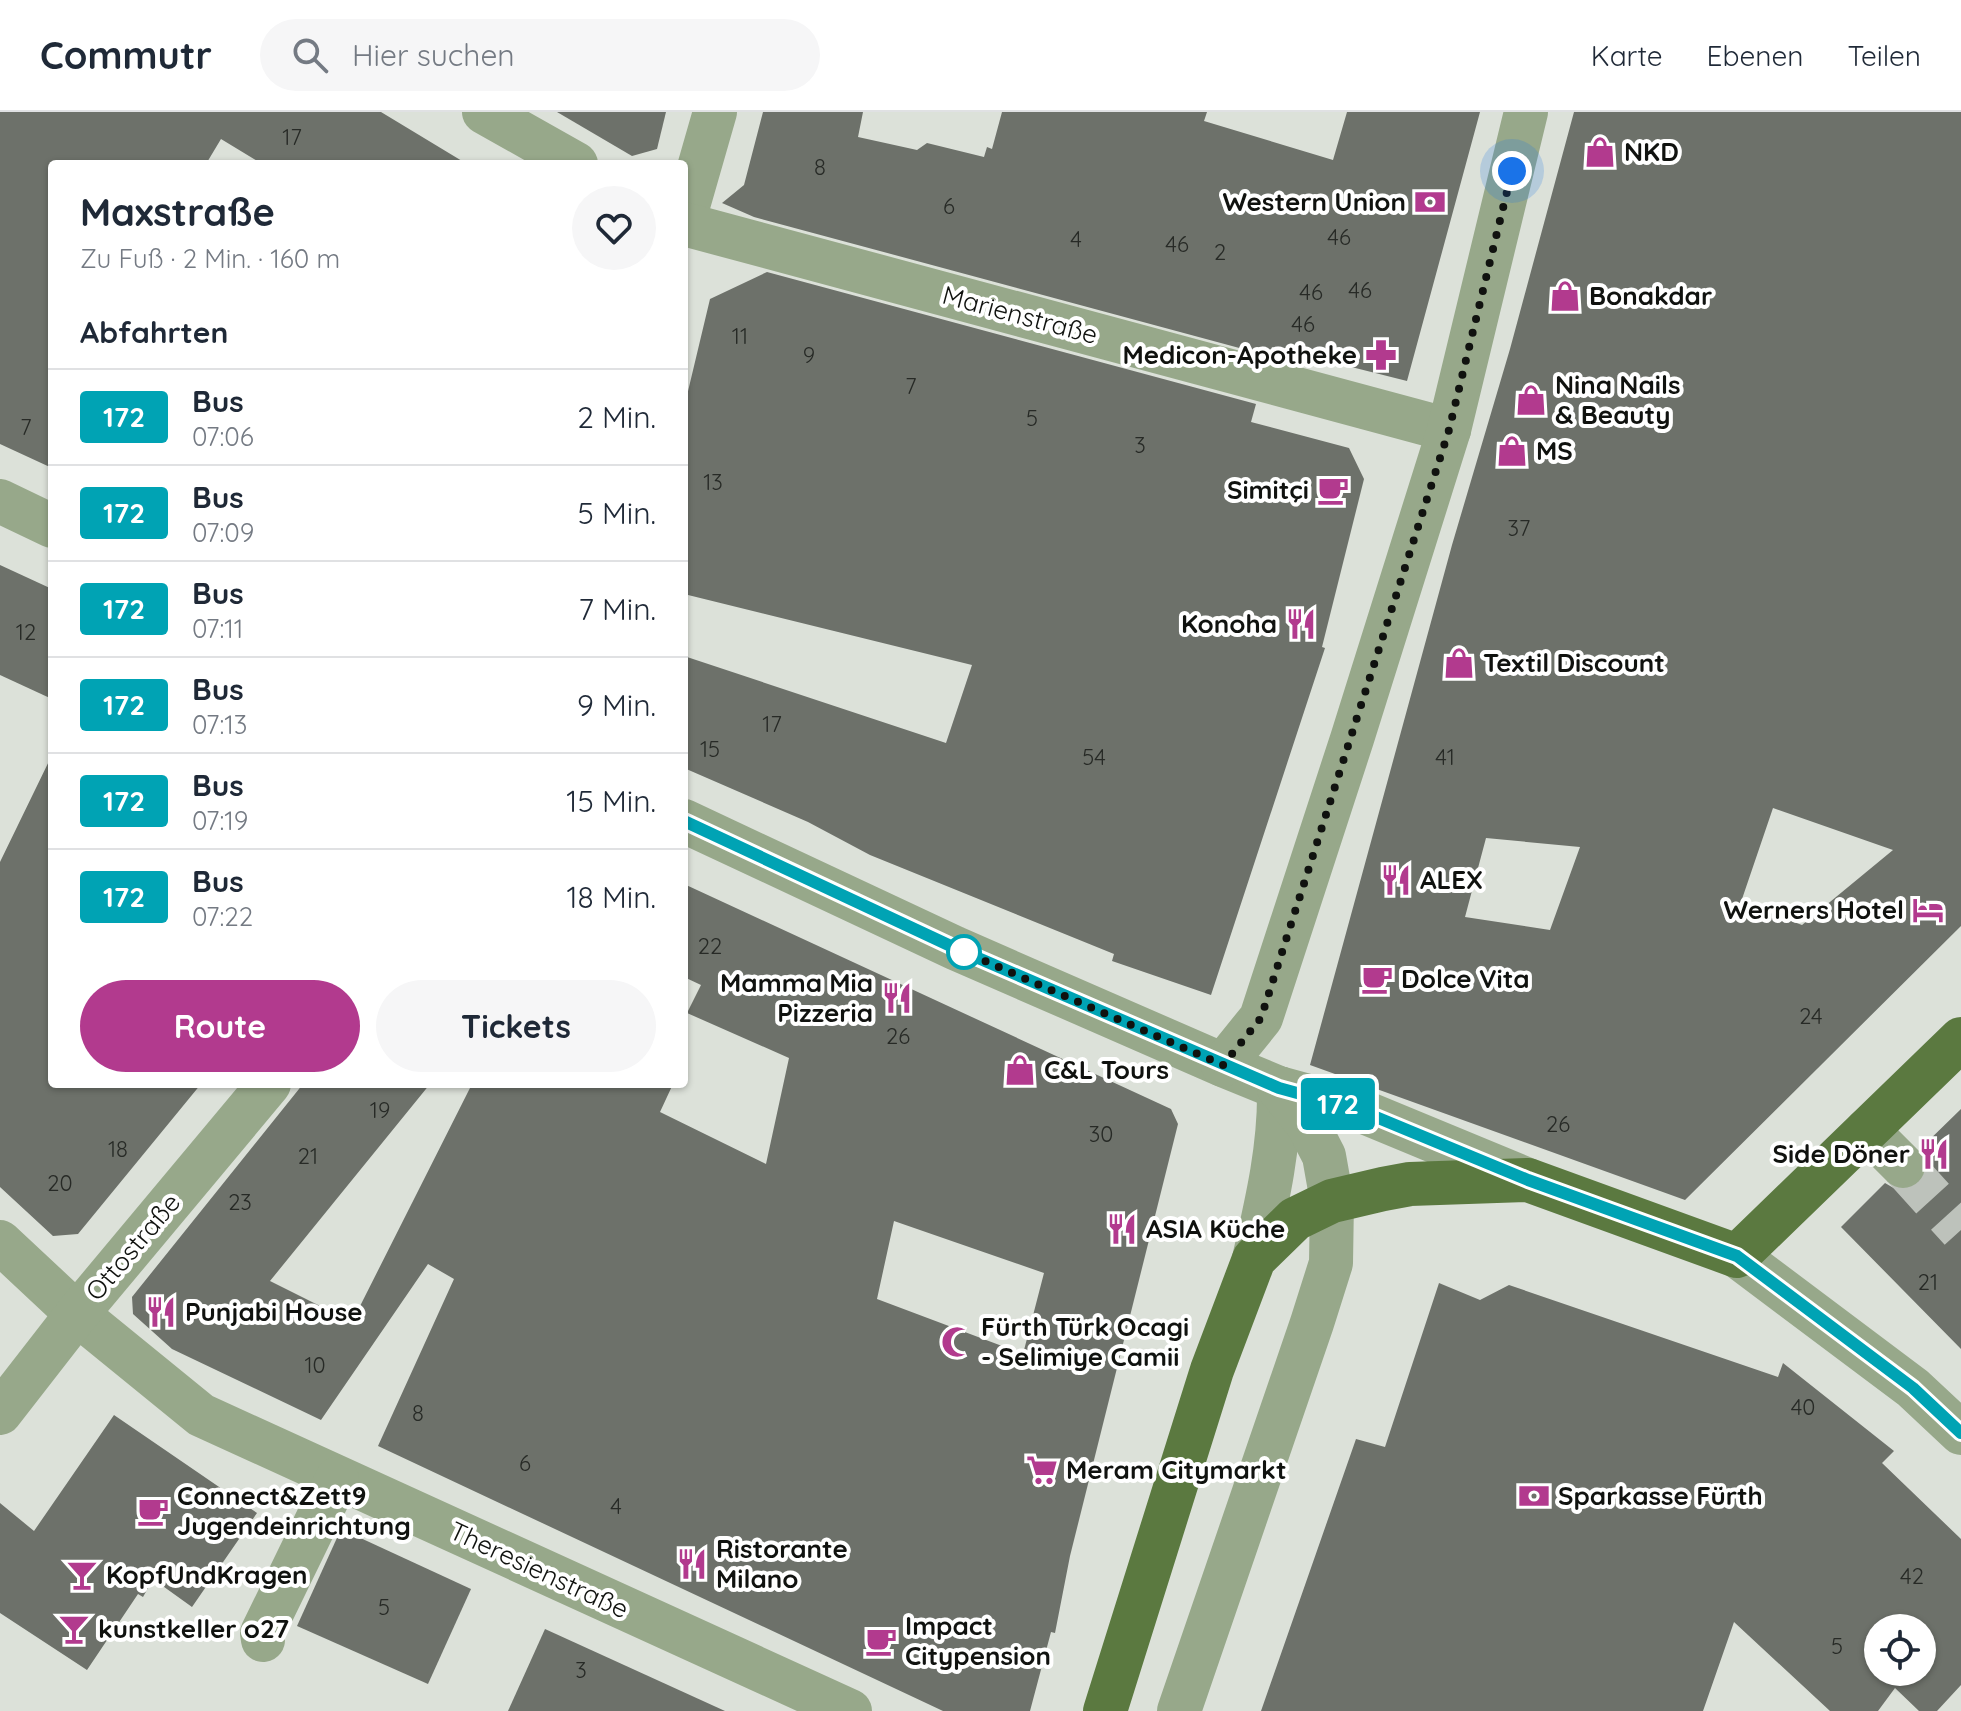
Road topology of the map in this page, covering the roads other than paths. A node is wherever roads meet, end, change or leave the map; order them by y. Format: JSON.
{"nodes":[{"id":1,"x":484,"y":112,"type":"edge"},
{"id":2,"x":715,"y":112,"type":"edge"},
{"id":3,"x":1526,"y":112,"type":"edge"},
{"id":4,"x":569,"y":160,"type":"edge"},
{"id":5,"x":688,"y":208,"type":"edge"},
{"id":6,"x":688,"y":223,"type":"edge"},
{"id":7,"x":1449,"y":430,"type":"junction"},
{"id":8,"x":0,"y":501,"type":"edge"},
{"id":9,"x":48,"y":524,"type":"edge"},
{"id":10,"x":688,"y":823,"type":"edge"},
{"id":11,"x":1961,"y":1039,"type":"edge"},
{"id":12,"x":1223,"y":1065,"type":"junction"},
{"id":13,"x":266,"y":1088,"type":"edge"},
{"id":14,"x":1279,"y":1088,"type":"junction"},
{"id":15,"x":1867,"y":1130,"type":"junction"},
{"id":16,"x":1903,"y":1166,"type":"tunnel mouth"},
{"id":17,"x":1528,"y":1180,"type":"junction"},
{"id":18,"x":1332,"y":1201,"type":"junction"},
{"id":19,"x":0,"y":1242,"type":"edge"},
{"id":20,"x":1737,"y":1256,"type":"junction"},
{"id":21,"x":1254,"y":1259,"type":"junction"},
{"id":22,"x":77,"y":1314,"type":"junction"},
{"id":23,"x":0,"y":1413,"type":"edge"},
{"id":24,"x":1961,"y":1433,"type":"edge"},
{"id":25,"x":337,"y":1479,"type":"junction"},
{"id":26,"x":263,"y":1640,"type":"dead end"},
{"id":27,"x":832,"y":1703,"type":"edge"},
{"id":28,"x":1105,"y":1711,"type":"edge"},
{"id":29,"x":1179,"y":1711,"type":"edge"}],
"edges":[{"from":1,"to":4,"type":"street"},
{"from":2,"to":5,"type":"street"},
{"from":3,"to":7,"type":"street"},
{"from":6,"to":7,"type":"street","name":"Marienstraße"},
{"from":7,"to":12,"type":"street"},
{"from":8,"to":9,"type":"street"},
{"from":10,"to":12,"type":"street"},
{"from":11,"to":15,"type":"main road"},
{"from":12,"to":14,"type":"street"},
{"from":13,"to":22,"type":"street","name":"Ottostraße"},
{"from":14,"to":17,"type":"street"},
{"from":14,"to":18,"type":"street"},
{"from":14,"to":21,"type":"street"},
{"from":15,"to":16,"type":"street"},
{"from":15,"to":20,"type":"main road"},
{"from":17,"to":18,"type":"main road"},
{"from":17,"to":20,"type":"main road"},
{"from":18,"to":21,"type":"main road"},
{"from":18,"to":29,"type":"street"},
{"from":19,"to":22,"type":"street","name":"Theresienstraße"},
{"from":20,"to":24,"type":"street"},
{"from":21,"to":28,"type":"main road"},
{"from":22,"to":23,"type":"street","name":"Ottostraße"},
{"from":22,"to":25,"type":"street","name":"Theresienstraße"},
{"from":25,"to":26,"type":"street"},
{"from":25,"to":27,"type":"street","name":"Theresienstraße"}]}
